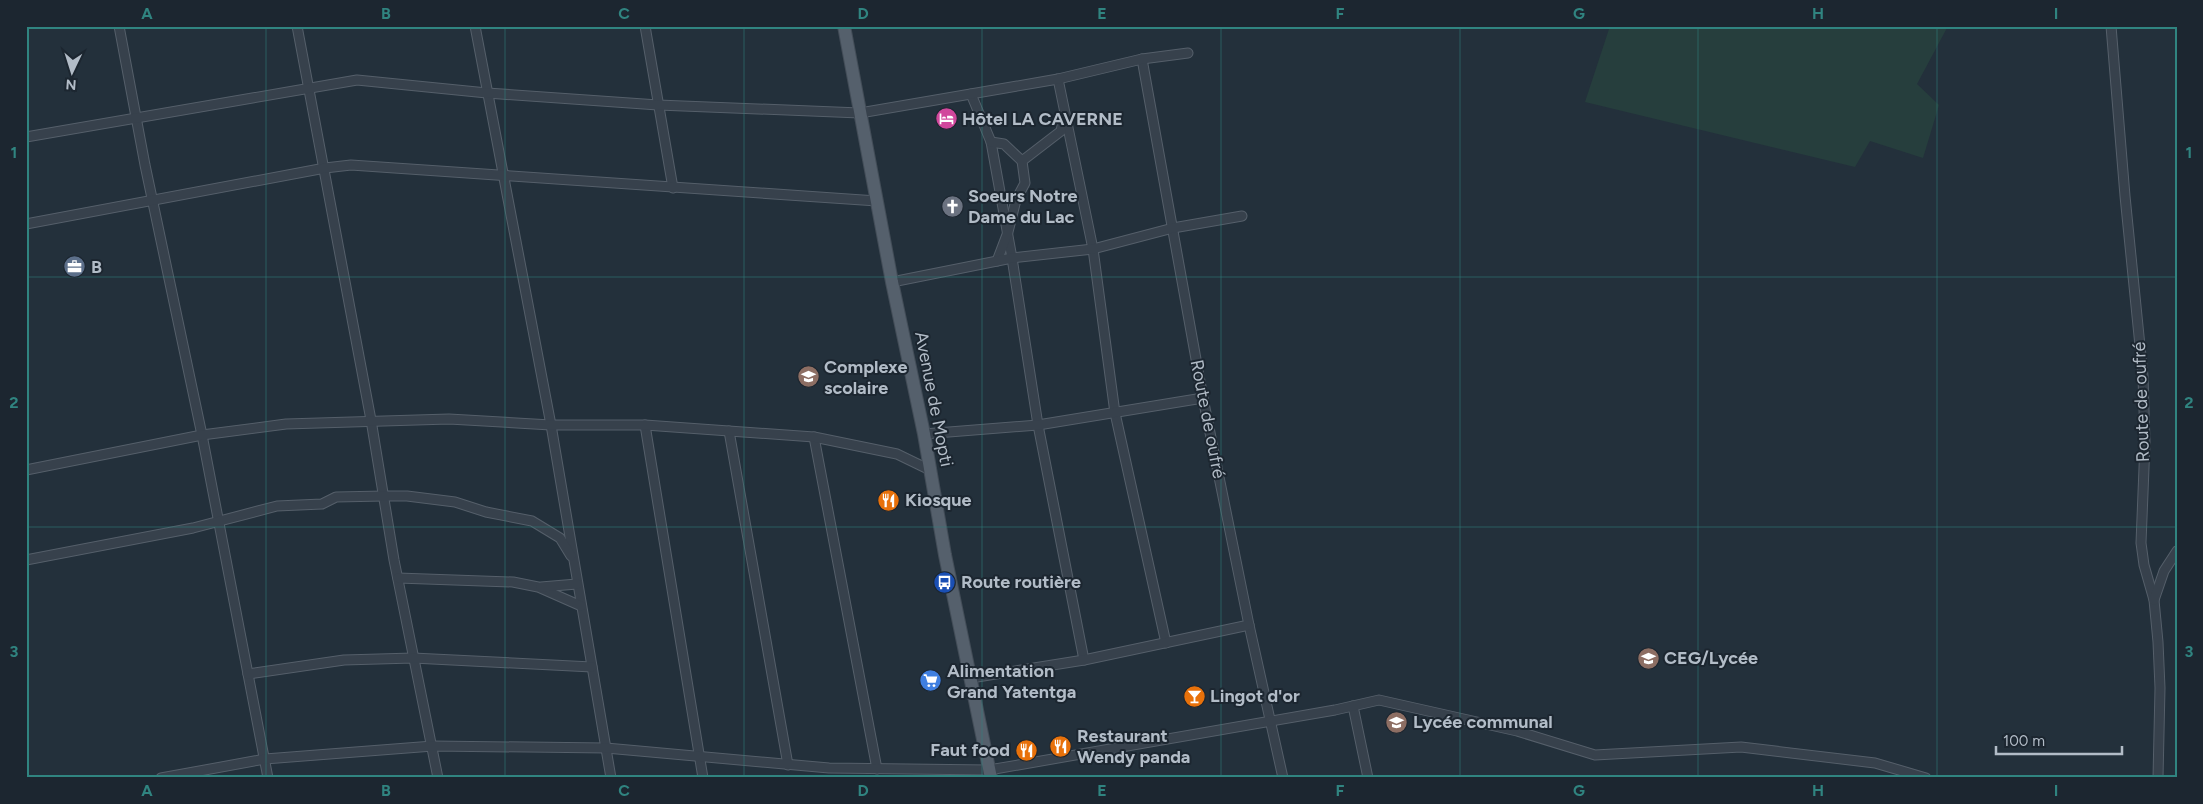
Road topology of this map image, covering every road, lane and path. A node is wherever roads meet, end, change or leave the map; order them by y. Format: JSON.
{"nodes":[{"id":1,"x":119,"y":26,"type":"edge"},
{"id":2,"x":297,"y":26,"type":"edge"},
{"id":3,"x":475,"y":26,"type":"edge"},
{"id":4,"x":645,"y":26,"type":"edge"},
{"id":5,"x":844,"y":26,"type":"edge"},
{"id":6,"x":2111,"y":26,"type":"edge"},
{"id":7,"x":1188,"y":53,"type":"dead end"},
{"id":8,"x":1142,"y":59,"type":"junction"},
{"id":9,"x":1058,"y":79,"type":"junction"},
{"id":10,"x":309,"y":88,"type":"junction"},
{"id":11,"x":487,"y":92,"type":"junction"},
{"id":12,"x":971,"y":94,"type":"junction"},
{"id":13,"x":658,"y":105,"type":"junction"},
{"id":14,"x":1065,"y":110,"type":"junction"},
{"id":15,"x":860,"y":113,"type":"junction"},
{"id":16,"x":136,"y":117,"type":"junction"},
{"id":17,"x":26,"y":137,"type":"edge"},
{"id":18,"x":991,"y":142,"type":"junction"},
{"id":19,"x":1022,"y":161,"type":"junction"},
{"id":20,"x":325,"y":168,"type":"junction"},
{"id":21,"x":503,"y":176,"type":"junction"},
{"id":22,"x":673,"y":188,"type":"junction"},
{"id":23,"x":152,"y":200,"type":"junction"},
{"id":24,"x":877,"y":202,"type":"junction"},
{"id":25,"x":1242,"y":216,"type":"dead end"},
{"id":26,"x":26,"y":224,"type":"edge"},
{"id":27,"x":1173,"y":228,"type":"junction"},
{"id":28,"x":1008,"y":232,"type":"junction"},
{"id":29,"x":1094,"y":249,"type":"junction"},
{"id":30,"x":1012,"y":258,"type":"junction"},
{"id":31,"x":997,"y":261,"type":"junction"},
{"id":32,"x":892,"y":282,"type":"junction"},
{"id":33,"x":1203,"y":398,"type":"junction"},
{"id":34,"x":1115,"y":413,"type":"junction"},
{"id":35,"x":371,"y":420,"type":"junction"},
{"id":36,"x":645,"y":425,"type":"junction"},
{"id":37,"x":1038,"y":425,"type":"junction"},
{"id":38,"x":550,"y":426,"type":"junction"},
{"id":39,"x":729,"y":431,"type":"junction"},
{"id":40,"x":924,"y":434,"type":"junction"},
{"id":41,"x":202,"y":435,"type":"junction"},
{"id":42,"x":814,"y":437,"type":"junction"},
{"id":43,"x":26,"y":470,"type":"edge"},
{"id":44,"x":930,"y":470,"type":"junction"},
{"id":45,"x":384,"y":496,"type":"junction"},
{"id":46,"x":218,"y":521,"type":"junction"},
{"id":47,"x":2177,"y":551,"type":"edge"},
{"id":48,"x":573,"y":558,"type":"junction"},
{"id":49,"x":26,"y":560,"type":"edge"},
{"id":50,"x":398,"y":578,"type":"junction"},
{"id":51,"x":577,"y":584,"type":"junction"},
{"id":52,"x":538,"y":587,"type":"junction"},
{"id":53,"x":2154,"y":600,"type":"junction"},
{"id":54,"x":581,"y":606,"type":"junction"},
{"id":55,"x":1249,"y":625,"type":"junction"},
{"id":56,"x":1166,"y":643,"type":"junction"},
{"id":57,"x":414,"y":658,"type":"junction"},
{"id":58,"x":1084,"y":660,"type":"junction"},
{"id":59,"x":592,"y":667,"type":"junction"},
{"id":60,"x":248,"y":674,"type":"junction"},
{"id":61,"x":971,"y":678,"type":"junction"},
{"id":62,"x":1353,"y":706,"type":"junction"},
{"id":63,"x":1271,"y":722,"type":"junction"},
{"id":64,"x":433,"y":746,"type":"junction"},
{"id":65,"x":606,"y":748,"type":"junction"},
{"id":66,"x":698,"y":757,"type":"junction"},
{"id":67,"x":265,"y":759,"type":"junction"},
{"id":68,"x":788,"y":764,"type":"junction"},
{"id":69,"x":877,"y":769,"type":"junction"},
{"id":70,"x":990,"y":774,"type":"edge"},
{"id":71,"x":161,"y":778,"type":"edge"},
{"id":72,"x":268,"y":778,"type":"edge"},
{"id":73,"x":438,"y":778,"type":"edge"},
{"id":74,"x":611,"y":778,"type":"edge"},
{"id":75,"x":703,"y":778,"type":"edge"},
{"id":76,"x":1283,"y":778,"type":"edge"},
{"id":77,"x":1368,"y":778,"type":"edge"},
{"id":78,"x":1926,"y":778,"type":"edge"},
{"id":79,"x":2158,"y":778,"type":"edge"}],
"edges":[{"from":1,"to":16,"type":"street"},
{"from":2,"to":10,"type":"street"},
{"from":3,"to":11,"type":"street"},
{"from":4,"to":13,"type":"street"},
{"from":5,"to":15,"type":"main road","name":"Avenue de Mopti"},
{"from":6,"to":53,"type":"street","name":"Route de oufré"},
{"from":7,"to":8,"type":"street"},
{"from":8,"to":9,"type":"street"},
{"from":8,"to":27,"type":"street","name":"Route de oufré"},
{"from":9,"to":12,"type":"street"},
{"from":9,"to":14,"type":"street"},
{"from":10,"to":11,"type":"street"},
{"from":10,"to":16,"type":"street"},
{"from":10,"to":20,"type":"street"},
{"from":11,"to":13,"type":"street"},
{"from":11,"to":21,"type":"street"},
{"from":12,"to":15,"type":"street"},
{"from":12,"to":18,"type":"street"},
{"from":13,"to":15,"type":"street"},
{"from":13,"to":22,"type":"street"},
{"from":14,"to":19,"type":"street"},
{"from":14,"to":29,"type":"street"},
{"from":15,"to":24,"type":"main road","name":"Avenue de Mopti"},
{"from":16,"to":17,"type":"street"},
{"from":16,"to":23,"type":"street"},
{"from":18,"to":19,"type":"street"},
{"from":18,"to":28,"type":"street"},
{"from":19,"to":28,"type":"street"},
{"from":20,"to":21,"type":"street"},
{"from":20,"to":23,"type":"street"},
{"from":20,"to":35,"type":"street"},
{"from":21,"to":22,"type":"street"},
{"from":21,"to":38,"type":"street"},
{"from":22,"to":24,"type":"street"},
{"from":23,"to":26,"type":"street"},
{"from":23,"to":41,"type":"street"},
{"from":24,"to":32,"type":"main road","name":"Avenue de Mopti"},
{"from":25,"to":27,"type":"street"},
{"from":27,"to":29,"type":"street"},
{"from":27,"to":33,"type":"street","name":"Route de oufré"},
{"from":28,"to":30,"type":"street"},
{"from":28,"to":31,"type":"street"},
{"from":29,"to":30,"type":"street"},
{"from":29,"to":34,"type":"street"},
{"from":30,"to":31,"type":"street"},
{"from":30,"to":37,"type":"street"},
{"from":31,"to":32,"type":"street"},
{"from":32,"to":40,"type":"main road","name":"Avenue de Mopti"},
{"from":33,"to":34,"type":"street"},
{"from":33,"to":55,"type":"street","name":"Route de oufré"},
{"from":34,"to":37,"type":"street"},
{"from":34,"to":56,"type":"street"},
{"from":35,"to":38,"type":"street"},
{"from":35,"to":41,"type":"street"},
{"from":35,"to":45,"type":"street"},
{"from":36,"to":38,"type":"street"},
{"from":36,"to":39,"type":"street"},
{"from":36,"to":66,"type":"street"},
{"from":37,"to":40,"type":"street"},
{"from":37,"to":58,"type":"street"},
{"from":38,"to":48,"type":"street"},
{"from":39,"to":42,"type":"street"},
{"from":39,"to":68,"type":"street"},
{"from":40,"to":44,"type":"main road","name":"Avenue de Mopti"},
{"from":41,"to":43,"type":"street"},
{"from":41,"to":46,"type":"street"},
{"from":42,"to":44,"type":"street"},
{"from":42,"to":69,"type":"street"},
{"from":44,"to":61,"type":"main road","name":"Avenue de Mopti"},
{"from":45,"to":46,"type":"street"},
{"from":45,"to":48,"type":"street"},
{"from":45,"to":50,"type":"street"},
{"from":46,"to":49,"type":"street"},
{"from":46,"to":60,"type":"street"},
{"from":47,"to":53,"type":"street"},
{"from":48,"to":51,"type":"street"},
{"from":50,"to":52,"type":"street"},
{"from":50,"to":57,"type":"street"},
{"from":51,"to":52,"type":"street"},
{"from":51,"to":54,"type":"street"},
{"from":52,"to":54,"type":"street"},
{"from":53,"to":79,"type":"street","name":"Route de oufré"},
{"from":54,"to":59,"type":"street"},
{"from":55,"to":56,"type":"street"},
{"from":55,"to":63,"type":"street","name":"Route de oufré"},
{"from":56,"to":58,"type":"street"},
{"from":57,"to":59,"type":"street"},
{"from":57,"to":60,"type":"street"},
{"from":57,"to":64,"type":"street"},
{"from":58,"to":61,"type":"street"},
{"from":59,"to":65,"type":"street"},
{"from":60,"to":67,"type":"street"},
{"from":61,"to":70,"type":"main road","name":"Avenue de Mopti"},
{"from":62,"to":63,"type":"street"},
{"from":62,"to":77,"type":"street"},
{"from":62,"to":78,"type":"street"},
{"from":63,"to":70,"type":"street"},
{"from":63,"to":76,"type":"street","name":"Route de oufré"},
{"from":64,"to":65,"type":"street"},
{"from":64,"to":67,"type":"street"},
{"from":64,"to":73,"type":"street"},
{"from":65,"to":66,"type":"street"},
{"from":65,"to":74,"type":"street"},
{"from":66,"to":68,"type":"street"},
{"from":66,"to":75,"type":"street"},
{"from":67,"to":71,"type":"street"},
{"from":67,"to":72,"type":"street"},
{"from":68,"to":69,"type":"street"},
{"from":69,"to":70,"type":"street"}]}
